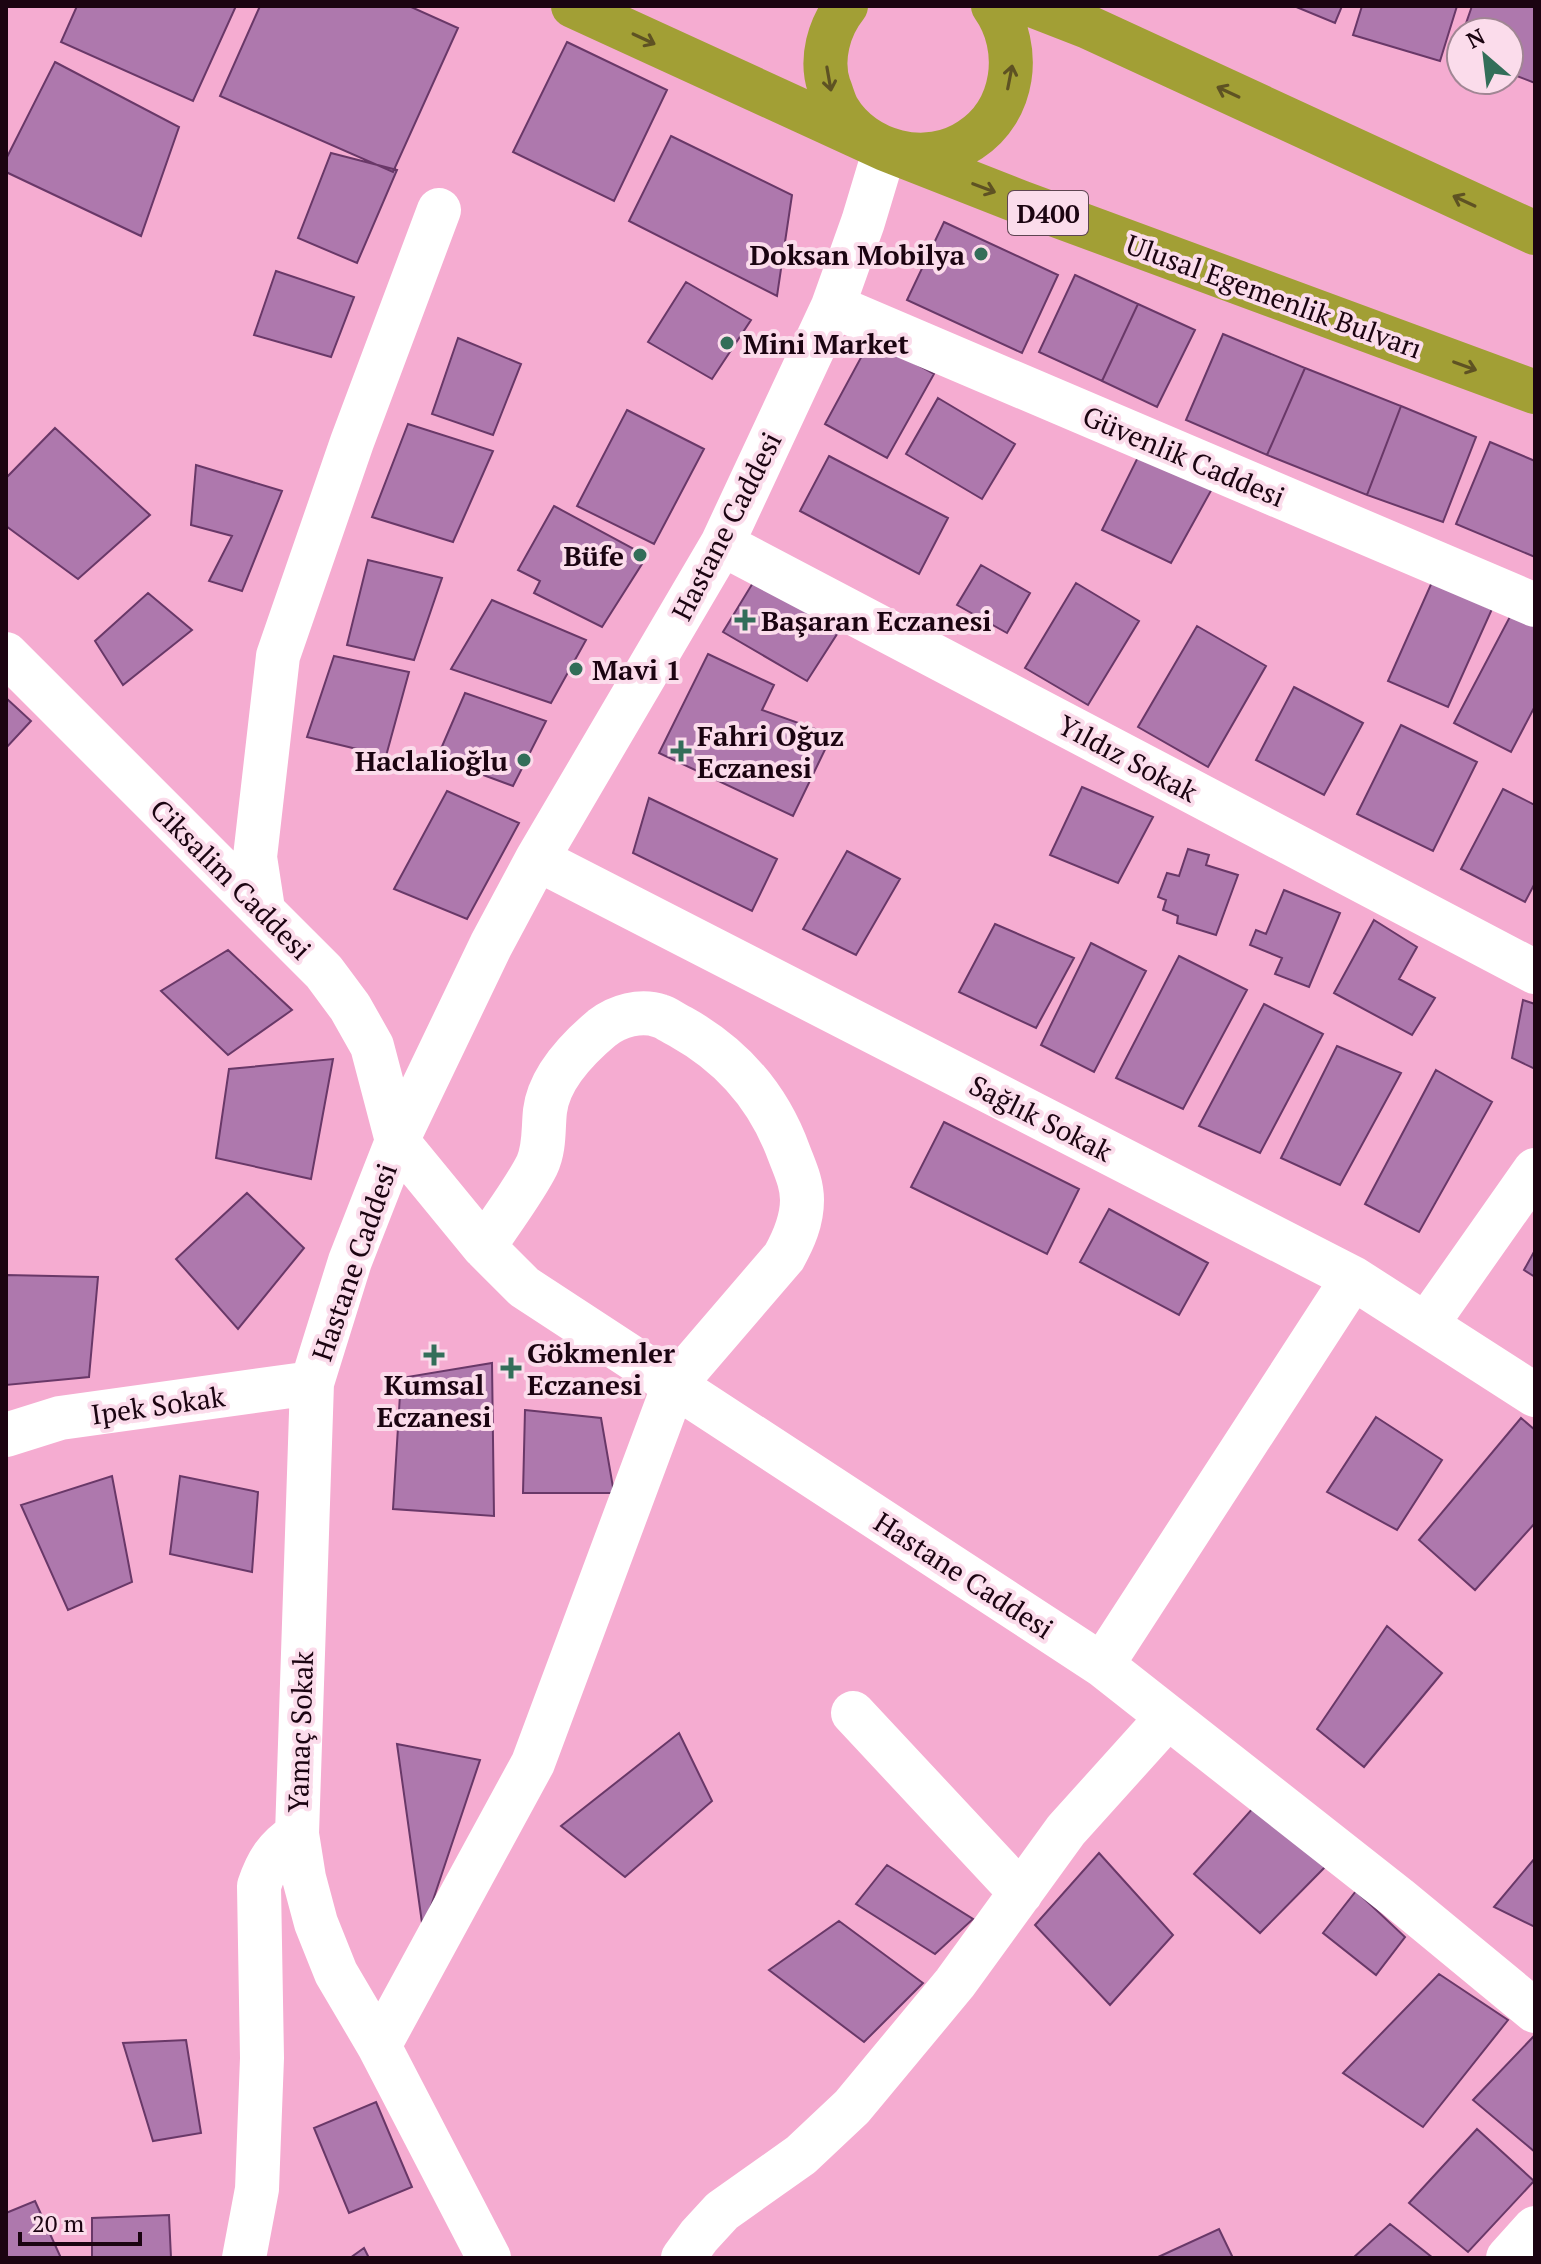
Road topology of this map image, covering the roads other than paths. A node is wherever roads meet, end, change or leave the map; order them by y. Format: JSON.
{"nodes":[{"id":1,"x":573,"y":6,"type":"edge"},
{"id":2,"x":846,"y":6,"type":"edge"},
{"id":3,"x":993,"y":6,"type":"edge"},
{"id":4,"x":1034,"y":6,"type":"edge"},
{"id":5,"x":885,"y":149,"type":"junction"},
{"id":6,"x":439,"y":210,"type":"dead end"},
{"id":7,"x":1535,"y":233,"type":"edge"},
{"id":8,"x":833,"y":306,"type":"junction"},
{"id":9,"x":1535,"y":392,"type":"edge"},
{"id":10,"x":722,"y":544,"type":"junction"},
{"id":11,"x":1535,"y":605,"type":"edge"},
{"id":12,"x":6,"y":654,"type":"edge"},
{"id":13,"x":537,"y":859,"type":"junction"},
{"id":14,"x":263,"y":909,"type":"junction"},
{"id":15,"x":1535,"y":972,"type":"edge"},
{"id":16,"x":397,"y":1141,"type":"junction"},
{"id":17,"x":1535,"y":1170,"type":"edge"},
{"id":18,"x":484,"y":1247,"type":"junction"},
{"id":19,"x":1353,"y":1278,"type":"junction"},
{"id":20,"x":1426,"y":1325,"type":"junction"},
{"id":21,"x":312,"y":1383,"type":"junction"},
{"id":22,"x":674,"y":1385,"type":"junction"},
{"id":23,"x":1535,"y":1395,"type":"edge"},
{"id":24,"x":6,"y":1435,"type":"edge"},
{"id":25,"x":1102,"y":1665,"type":"junction"},
{"id":26,"x":853,"y":1713,"type":"dead end"},
{"id":27,"x":1167,"y":1718,"type":"junction"},
{"id":28,"x":297,"y":1834,"type":"junction"},
{"id":29,"x":1021,"y":1893,"type":"junction"},
{"id":30,"x":1535,"y":2011,"type":"edge"},
{"id":31,"x":379,"y":2046,"type":"junction"},
{"id":32,"x":1535,"y":2228,"type":"edge"},
{"id":33,"x":244,"y":2258,"type":"edge"},
{"id":34,"x":489,"y":2258,"type":"edge"},
{"id":35,"x":683,"y":2258,"type":"edge"},
{"id":36,"x":1508,"y":2258,"type":"edge"}],
"edges":[{"from":1,"to":5,"type":"highway","name":"Ulusal Egemenlik Bulvarı","number":"D400","one_way":true},
{"from":2,"to":5,"type":"highway","one_way":true},
{"from":5,"to":3,"type":"highway","one_way":true},
{"from":7,"to":4,"type":"highway","one_way":true},
{"from":5,"to":8,"type":"street","name":"Hastane Caddesi"},
{"from":5,"to":9,"type":"highway","name":"Ulusal Egemenlik Bulvarı","number":"D400","one_way":true},
{"from":6,"to":14,"type":"street"},
{"from":8,"to":10,"type":"street","name":"Hastane Caddesi"},
{"from":8,"to":11,"type":"street","name":"Güvenlik Caddesi"},
{"from":10,"to":13,"type":"street","name":"Hastane Caddesi"},
{"from":10,"to":15,"type":"street","name":"Yıldız Sokak"},
{"from":12,"to":14,"type":"street","name":"Ciksalim Caddesi"},
{"from":13,"to":16,"type":"street","name":"Hastane Caddesi"},
{"from":13,"to":19,"type":"street","name":"Sağlık Sokak"},
{"from":14,"to":16,"type":"street","name":"Ciksalim Caddesi"},
{"from":16,"to":18,"type":"street","name":"Hastane Caddesi"},
{"from":16,"to":21,"type":"street","name":"Hastane Caddesi"},
{"from":17,"to":20,"type":"street"},
{"from":18,"to":22,"type":"street","name":"Hastane Caddesi"},
{"from":18,"to":22,"type":"street"},
{"from":19,"to":20,"type":"street","name":"Sağlık Sokak"},
{"from":19,"to":25,"type":"street"},
{"from":20,"to":23,"type":"street","name":"Sağlık Sokak"},
{"from":21,"to":24,"type":"street","name":"Ipek Sokak"},
{"from":21,"to":28,"type":"street","name":"Yamaç Sokak"},
{"from":22,"to":25,"type":"street","name":"Hastane Caddesi"},
{"from":22,"to":31,"type":"street"},
{"from":25,"to":27,"type":"street","name":"Hastane Caddesi"},
{"from":26,"to":29,"type":"street"},
{"from":27,"to":29,"type":"street"},
{"from":27,"to":30,"type":"street","name":"Hastane Caddesi"},
{"from":28,"to":31,"type":"street"},
{"from":28,"to":33,"type":"street","name":"Yamaç Sokak"},
{"from":29,"to":35,"type":"street"},
{"from":31,"to":34,"type":"street"},
{"from":32,"to":36,"type":"street"}]}
